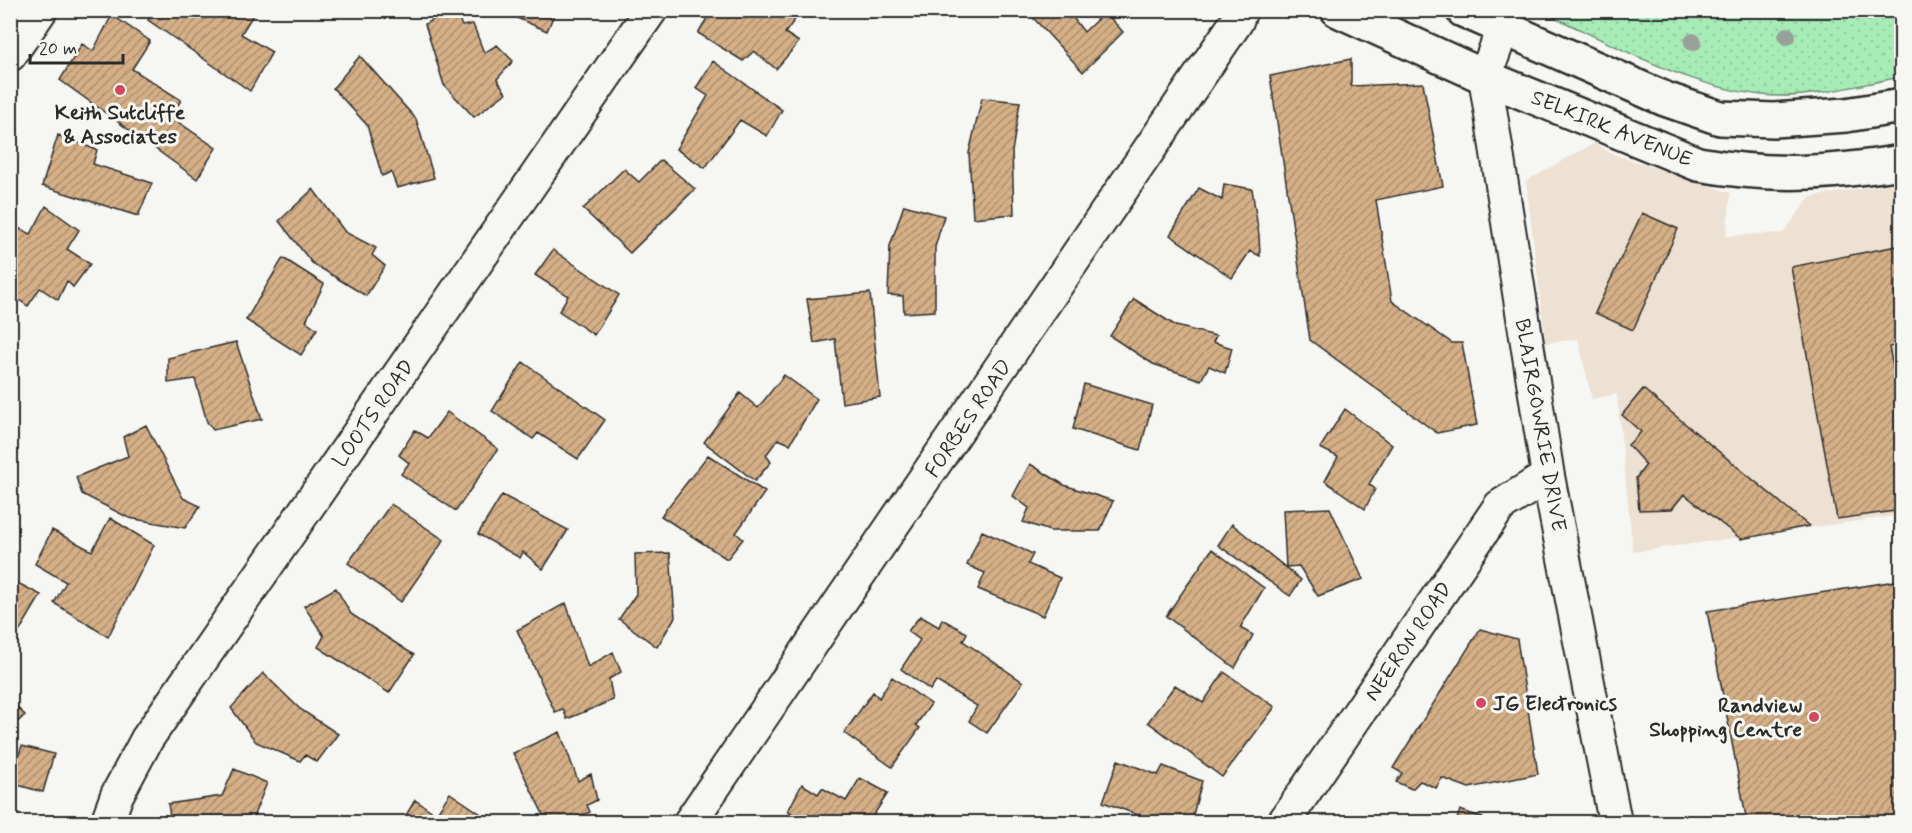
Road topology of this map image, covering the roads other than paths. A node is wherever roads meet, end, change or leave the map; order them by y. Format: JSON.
{"nodes":[{"id":1,"x":41,"y":10,"type":"edge"},
{"id":2,"x":651,"y":10,"type":"edge"},
{"id":3,"x":1241,"y":10,"type":"edge"},
{"id":4,"x":1338,"y":10,"type":"edge"},
{"id":5,"x":1463,"y":10,"type":"edge"},
{"id":6,"x":1503,"y":28,"type":"junction"},
{"id":7,"x":10,"y":55,"type":"edge"},
{"id":8,"x":1485,"y":77,"type":"junction"},
{"id":9,"x":1902,"y":106,"type":"edge"},
{"id":10,"x":1902,"y":162,"type":"edge"},
{"id":11,"x":1548,"y":476,"type":"junction"},
{"id":12,"x":107,"y":822,"type":"edge"},
{"id":13,"x":690,"y":822,"type":"edge"},
{"id":14,"x":1284,"y":822,"type":"edge"},
{"id":15,"x":1615,"y":822,"type":"edge"}],
"edges":[{"from":1,"to":7,"type":"street"},
{"from":2,"to":12,"type":"street","name":"LOOTS ROAD"},
{"from":3,"to":13,"type":"street","name":"FORBES ROAD"},
{"from":4,"to":8,"type":"street","name":"SELKIRK AVENUE"},
{"from":5,"to":6,"type":"street"},
{"from":6,"to":8,"type":"street","name":"BLAIRGOWRIE DRIVE"},
{"from":6,"to":9,"type":"street"},
{"from":8,"to":10,"type":"street","name":"SELKIRK AVENUE"},
{"from":8,"to":11,"type":"street","name":"BLAIRGOWRIE DRIVE"},
{"from":11,"to":14,"type":"street","name":"NEERON ROAD"},
{"from":11,"to":15,"type":"street","name":"BLAIRGOWRIE DRIVE"}]}
